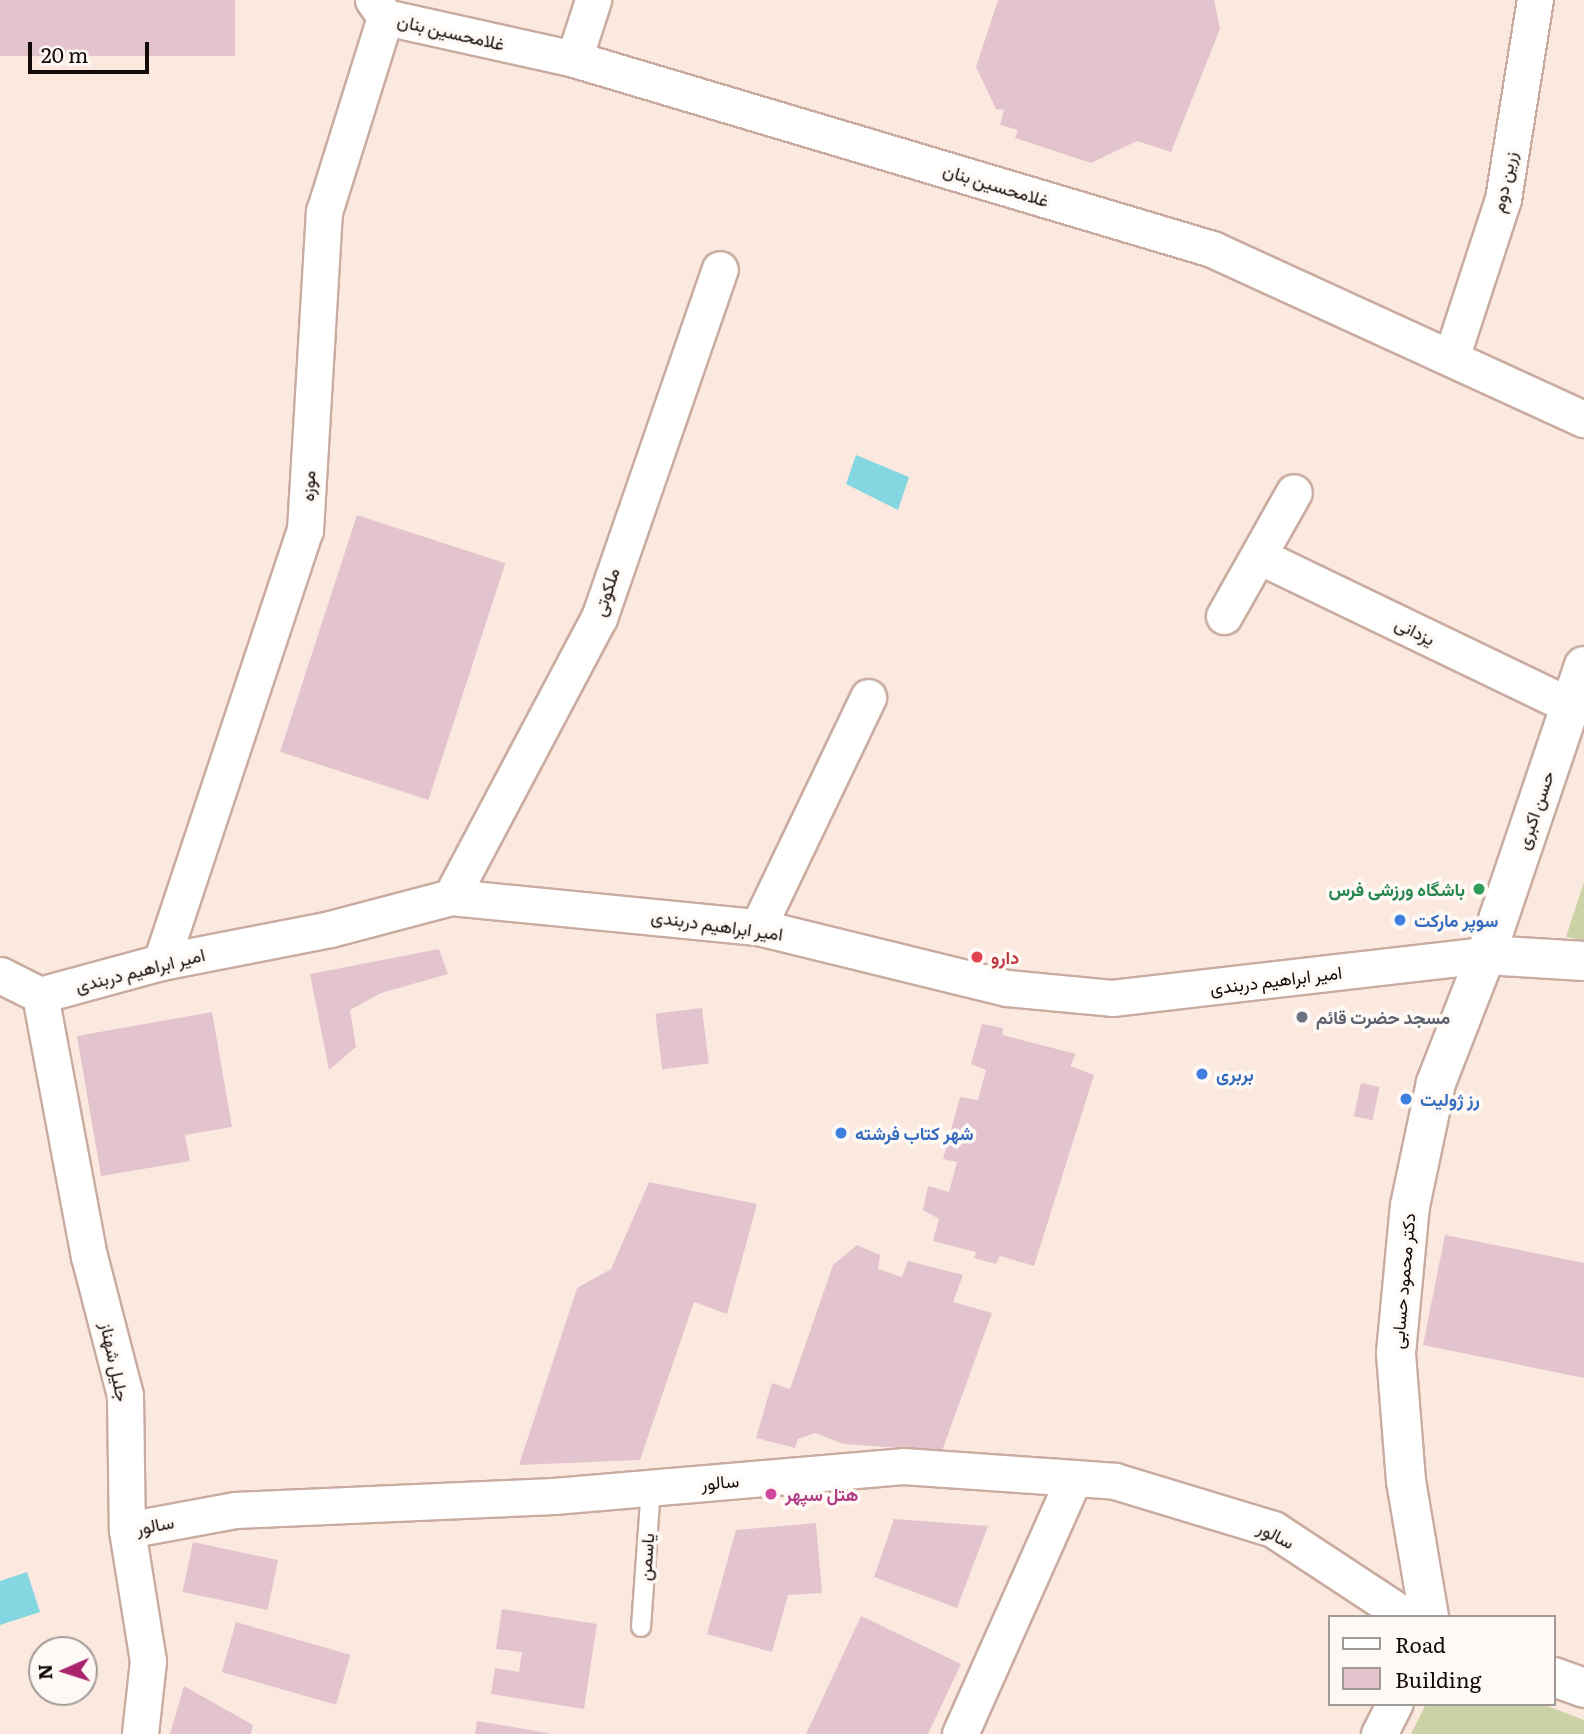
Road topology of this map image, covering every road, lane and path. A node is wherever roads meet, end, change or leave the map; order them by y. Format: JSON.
{"nodes":[{"id":1,"x":593,"y":0,"type":"edge"},
{"id":2,"x":1535,"y":0,"type":"edge"},
{"id":3,"x":379,"y":9,"type":"edge"},
{"id":4,"x":574,"y":59,"type":"junction"},
{"id":5,"x":720,"y":269,"type":"dead end"},
{"id":6,"x":1451,"y":358,"type":"junction"},
{"id":7,"x":1584,"y":419,"type":"edge"},
{"id":8,"x":1294,"y":492,"type":"dead end"},
{"id":9,"x":1259,"y":556,"type":"junction"},
{"id":10,"x":1224,"y":616,"type":"dead end"},
{"id":11,"x":1584,"y":666,"type":"edge"},
{"id":12,"x":868,"y":697,"type":"dead end"},
{"id":13,"x":1570,"y":706,"type":"junction"},
{"id":14,"x":451,"y":897,"type":"junction"},
{"id":15,"x":758,"y":927,"type":"junction"},
{"id":16,"x":1486,"y":955,"type":"junction"},
{"id":17,"x":1584,"y":961,"type":"edge"},
{"id":18,"x":161,"y":962,"type":"junction"},
{"id":19,"x":0,"y":975,"type":"edge"},
{"id":20,"x":40,"y":995,"type":"junction"},
{"id":21,"x":1073,"y":1478,"type":"junction"},
{"id":22,"x":651,"y":1488,"type":"junction"},
{"id":23,"x":127,"y":1530,"type":"junction"},
{"id":24,"x":1404,"y":1615,"type":"edge"},
{"id":25,"x":1429,"y":1615,"type":"edge"},
{"id":26,"x":641,"y":1627,"type":"dead end"},
{"id":27,"x":1556,"y":1678,"type":"edge"},
{"id":28,"x":1584,"y":1688,"type":"edge"},
{"id":29,"x":1393,"y":1706,"type":"edge"},
{"id":30,"x":140,"y":1734,"type":"edge"},
{"id":31,"x":960,"y":1734,"type":"edge"},
{"id":32,"x":1379,"y":1734,"type":"edge"}],
"edges":[{"from":1,"to":4,"type":"street"},
{"from":2,"to":6,"type":"street","name":"زرین دوم"},
{"from":3,"to":4,"type":"street","name":"غلامحسین بنان"},
{"from":3,"to":18,"type":"street","name":"موزه"},
{"from":4,"to":6,"type":"street","name":"غلامحسین بنان"},
{"from":5,"to":14,"type":"street","name":"ملکوتی"},
{"from":6,"to":7,"type":"street","name":"غلامحسین بنان"},
{"from":8,"to":9,"type":"street"},
{"from":9,"to":10,"type":"street"},
{"from":9,"to":13,"type":"street","name":"یزدانی"},
{"from":11,"to":13,"type":"street","name":"حسن اکبری"},
{"from":12,"to":15,"type":"street"},
{"from":13,"to":16,"type":"street","name":"حسن اکبری"},
{"from":14,"to":15,"type":"street","name":"امیر ابراهیم دربندی"},
{"from":14,"to":18,"type":"street","name":"امیر ابراهیم دربندی"},
{"from":15,"to":16,"type":"street","name":"امیر ابراهیم دربندی"},
{"from":16,"to":17,"type":"street"},
{"from":16,"to":25,"type":"street","name":"دکتر محمود حسابی"},
{"from":18,"to":20,"type":"street","name":"امیر ابراهیم دربندی"},
{"from":19,"to":20,"type":"street"},
{"from":20,"to":23,"type":"street","name":"جلیل شهناز"},
{"from":21,"to":22,"type":"street","name":"سالور"},
{"from":21,"to":24,"type":"street","name":"سالور"},
{"from":21,"to":31,"type":"street"},
{"from":22,"to":23,"type":"street","name":"سالور"},
{"from":22,"to":26,"type":"lane","name":"یاسمن"},
{"from":23,"to":30,"type":"street","name":"جلیل شهناز"},
{"from":27,"to":28,"type":"street"},
{"from":29,"to":32,"type":"street"}]}
